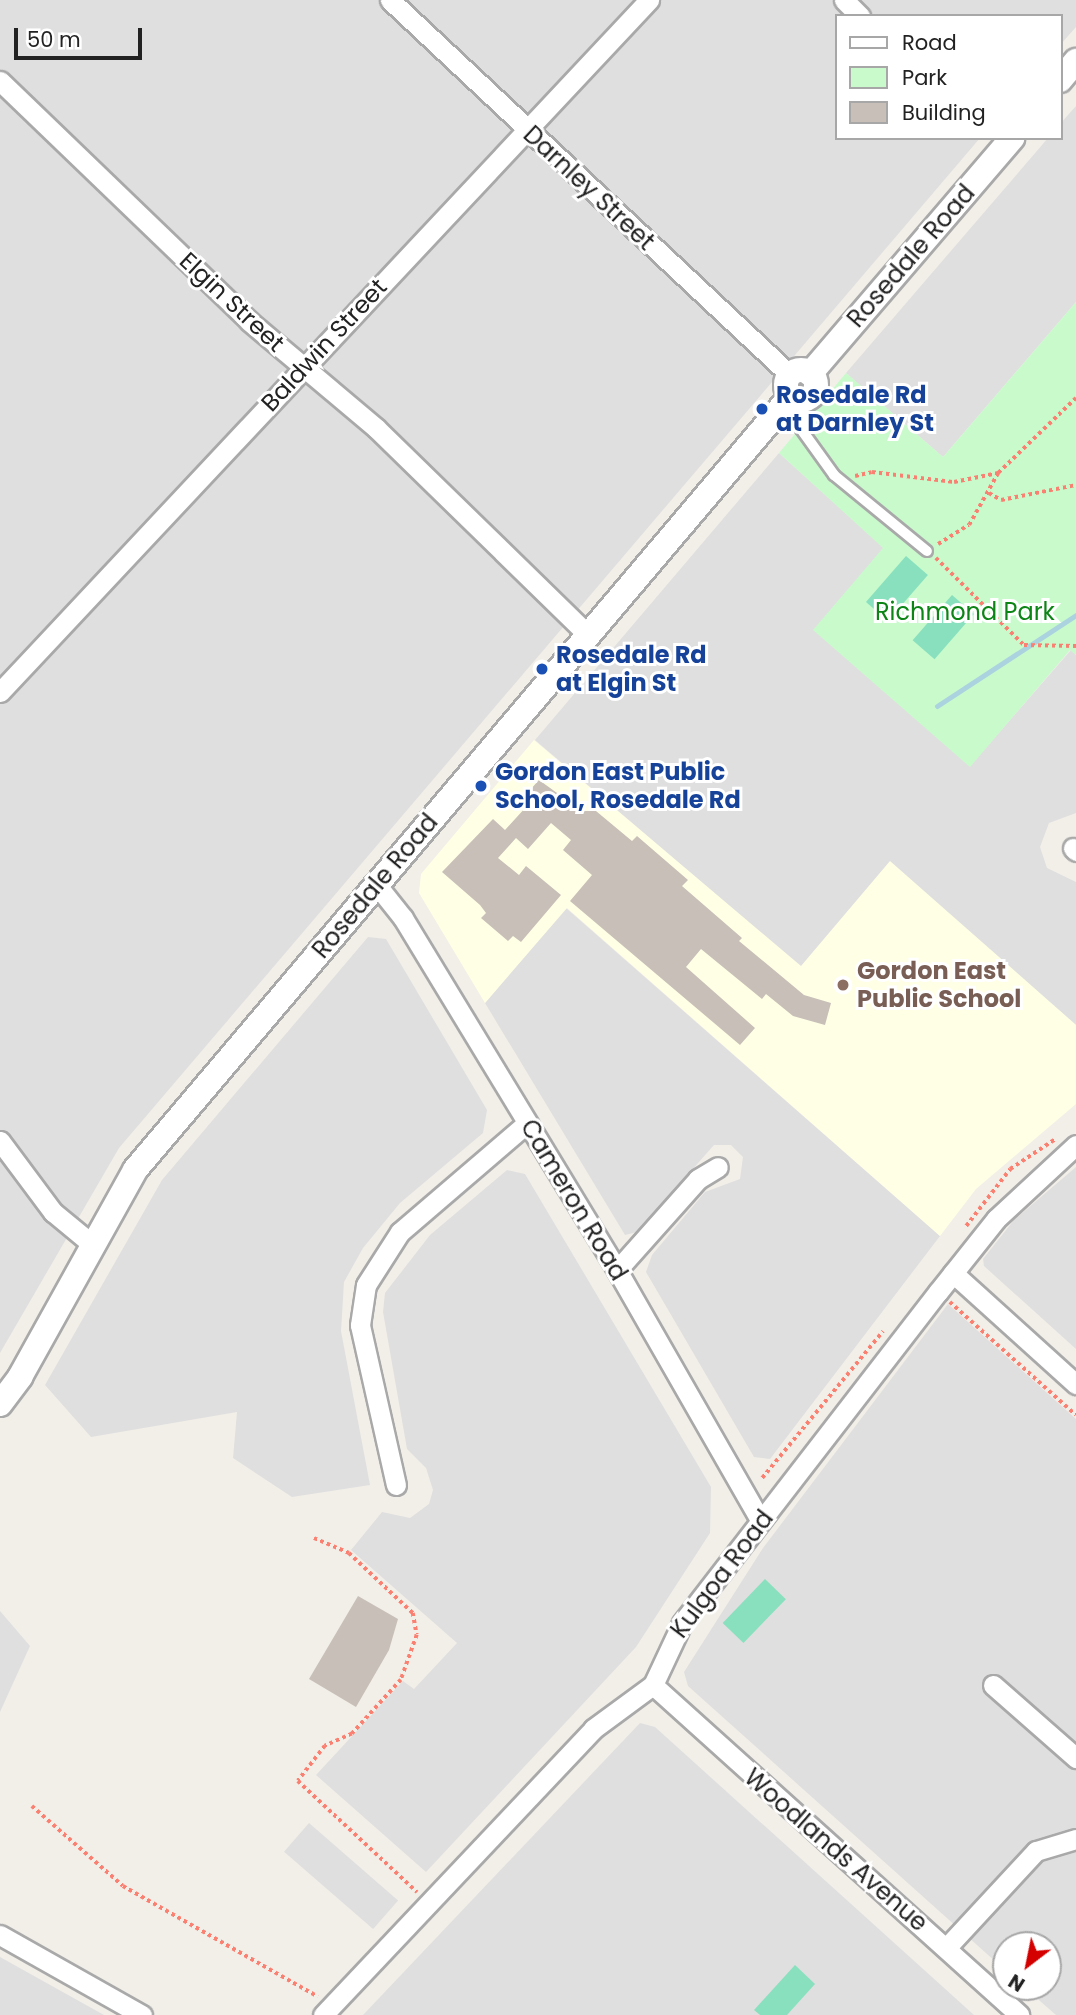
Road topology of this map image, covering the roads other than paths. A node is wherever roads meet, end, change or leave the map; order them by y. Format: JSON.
{"nodes":[{"id":1,"x":390,"y":0,"type":"edge"},
{"id":2,"x":649,"y":0,"type":"edge"},
{"id":3,"x":844,"y":0,"type":"edge"},
{"id":4,"x":858,"y":14,"type":"edge"},
{"id":5,"x":1076,"y":61,"type":"edge"},
{"id":6,"x":1062,"y":78,"type":"edge"},
{"id":7,"x":0,"y":81,"type":"edge"},
{"id":8,"x":526,"y":129,"type":"junction"},
{"id":9,"x":1003,"y":141,"type":"edge"},
{"id":10,"x":304,"y":367,"type":"junction"},
{"id":11,"x":798,"y":386,"type":"junction"},
{"id":12,"x":927,"y":551,"type":"road end"},
{"id":13,"x":589,"y":636,"type":"junction"},
{"id":14,"x":0,"y":692,"type":"edge"},
{"id":15,"x":376,"y":884,"type":"junction"},
{"id":16,"x":527,"y":1123,"type":"junction"},
{"id":17,"x":0,"y":1141,"type":"edge"},
{"id":18,"x":1076,"y":1145,"type":"edge"},
{"id":19,"x":718,"y":1167,"type":"dead end"},
{"id":20,"x":93,"y":1245,"type":"junction"},
{"id":21,"x":617,"y":1270,"type":"junction"},
{"id":22,"x":953,"y":1273,"type":"junction"},
{"id":23,"x":1076,"y":1384,"type":"edge"},
{"id":24,"x":0,"y":1404,"type":"edge"},
{"id":25,"x":396,"y":1485,"type":"dead end"},
{"id":26,"x":761,"y":1521,"type":"junction"},
{"id":27,"x":653,"y":1685,"type":"junction"},
{"id":28,"x":993,"y":1685,"type":"dead end"},
{"id":29,"x":1076,"y":1758,"type":"edge"},
{"id":30,"x":1076,"y":1839,"type":"edge"},
{"id":31,"x":0,"y":1935,"type":"edge"},
{"id":32,"x":947,"y":1947,"type":"junction"},
{"id":33,"x":327,"y":2010,"type":"edge"},
{"id":34,"x":142,"y":2015,"type":"edge"},
{"id":35,"x":1019,"y":2015,"type":"edge"}],
"edges":[{"from":1,"to":8,"type":"street","name":"Darnley Street"},
{"from":2,"to":8,"type":"street","name":"Baldwin Street"},
{"from":3,"to":4,"type":"street"},
{"from":5,"to":6,"type":"street"},
{"from":7,"to":10,"type":"street","name":"Elgin Street"},
{"from":8,"to":10,"type":"street","name":"Baldwin Street"},
{"from":8,"to":11,"type":"street","name":"Darnley Street"},
{"from":9,"to":11,"type":"street","name":"Rosedale Road"},
{"from":10,"to":13,"type":"street","name":"Elgin Street"},
{"from":10,"to":14,"type":"street","name":"Baldwin Street"},
{"from":11,"to":12,"type":"lane"},
{"from":11,"to":13,"type":"street","name":"Rosedale Road"},
{"from":13,"to":15,"type":"street","name":"Rosedale Road"},
{"from":15,"to":16,"type":"street","name":"Cameron Road"},
{"from":15,"to":20,"type":"street","name":"Rosedale Road"},
{"from":16,"to":21,"type":"street","name":"Cameron Road"},
{"from":16,"to":25,"type":"street"},
{"from":17,"to":20,"type":"street"},
{"from":18,"to":22,"type":"street","name":"Kulgoa Road"},
{"from":19,"to":21,"type":"street"},
{"from":20,"to":24,"type":"street","name":"Rosedale Road"},
{"from":21,"to":26,"type":"street","name":"Cameron Road"},
{"from":22,"to":23,"type":"street"},
{"from":22,"to":26,"type":"street","name":"Kulgoa Road"},
{"from":26,"to":27,"type":"street","name":"Kulgoa Road"},
{"from":27,"to":32,"type":"street","name":"Woodlands Avenue"},
{"from":27,"to":33,"type":"street","name":"Kulgoa Road"},
{"from":28,"to":29,"type":"street"},
{"from":30,"to":32,"type":"street"},
{"from":31,"to":34,"type":"street"},
{"from":32,"to":35,"type":"street","name":"Woodlands Avenue"}]}
